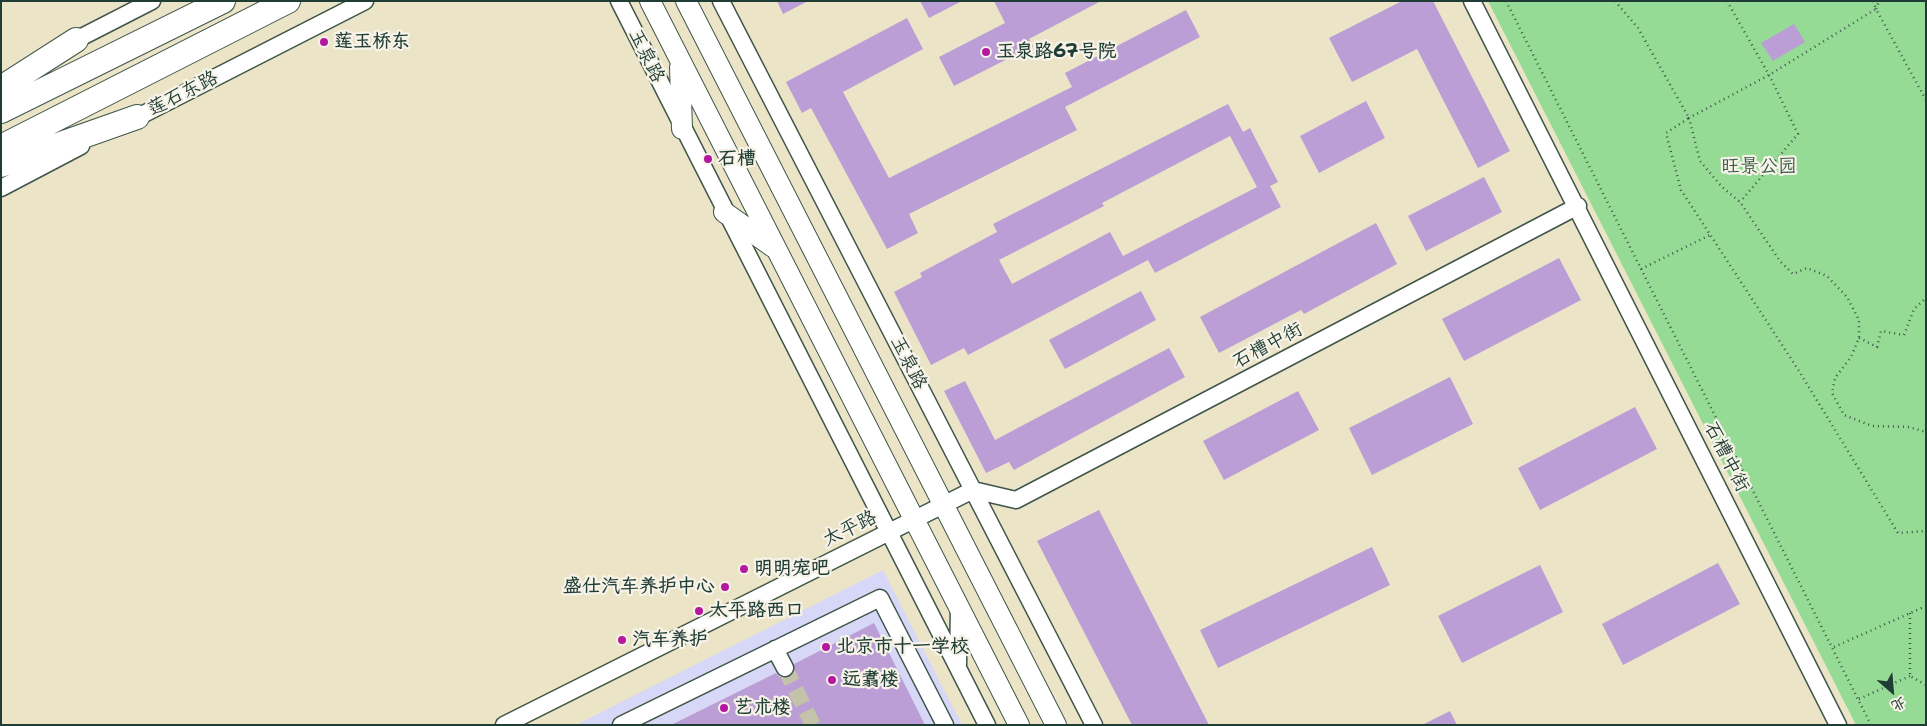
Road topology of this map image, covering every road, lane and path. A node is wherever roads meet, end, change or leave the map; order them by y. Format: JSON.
{"nodes":[{"id":1,"x":152,"y":1,"type":"edge"},
{"id":2,"x":223,"y":1,"type":"edge"},
{"id":3,"x":288,"y":1,"type":"edge"},
{"id":4,"x":365,"y":1,"type":"edge"},
{"id":5,"x":619,"y":1,"type":"edge"},
{"id":6,"x":650,"y":1,"type":"edge"},
{"id":7,"x":686,"y":1,"type":"edge"},
{"id":8,"x":721,"y":1,"type":"edge"},
{"id":9,"x":1472,"y":1,"type":"edge"},
{"id":10,"x":1506,"y":1,"type":"edge"},
{"id":11,"x":1615,"y":1,"type":"edge"},
{"id":12,"x":1727,"y":1,"type":"edge"},
{"id":13,"x":1872,"y":1,"type":"edge"},
{"id":14,"x":1879,"y":1,"type":"edge"},
{"id":15,"x":1876,"y":8,"type":"junction"},
{"id":16,"x":76,"y":40,"type":"junction"},
{"id":17,"x":680,"y":60,"type":"junction"},
{"id":18,"x":1768,"y":75,"type":"junction"},
{"id":19,"x":1,"y":78,"type":"edge"},
{"id":20,"x":1,"y":88,"type":"edge"},
{"id":21,"x":1926,"y":100,"type":"edge"},
{"id":22,"x":1,"y":111,"type":"edge"},
{"id":23,"x":137,"y":117,"type":"junction"},
{"id":24,"x":1689,"y":118,"type":"junction"},
{"id":25,"x":682,"y":129,"type":"junction"},
{"id":26,"x":1,"y":147,"type":"edge"},
{"id":27,"x":1,"y":165,"type":"edge"},
{"id":28,"x":1,"y":188,"type":"edge"},
{"id":29,"x":1740,"y":202,"type":"junction"},
{"id":30,"x":1578,"y":206,"type":"junction"},
{"id":31,"x":724,"y":212,"type":"junction"},
{"id":32,"x":1710,"y":236,"type":"junction"},
{"id":33,"x":777,"y":250,"type":"junction"},
{"id":34,"x":1641,"y":269,"type":"junction"},
{"id":35,"x":1926,"y":298,"type":"edge"},
{"id":36,"x":1859,"y":338,"type":"junction"},
{"id":37,"x":1926,"y":432,"type":"edge"},
{"id":38,"x":973,"y":490,"type":"junction"},
{"id":39,"x":943,"y":505,"type":"junction"},
{"id":40,"x":915,"y":519,"type":"junction"},
{"id":41,"x":1926,"y":531,"type":"edge"},
{"id":42,"x":890,"y":532,"type":"junction"},
{"id":43,"x":1926,"y":606,"type":"edge"},
{"id":44,"x":959,"y":607,"type":"junction"},
{"id":45,"x":1910,"y":613,"type":"junction"},
{"id":46,"x":1833,"y":648,"type":"junction"},
{"id":47,"x":775,"y":649,"type":"junction"},
{"id":48,"x":958,"y":667,"type":"junction"},
{"id":49,"x":785,"y":668,"type":"tunnel mouth"},
{"id":50,"x":1910,"y":676,"type":"junction"},
{"id":51,"x":1926,"y":684,"type":"edge"},
{"id":52,"x":1858,"y":700,"type":"junction"},
{"id":53,"x":504,"y":725,"type":"edge"},
{"id":54,"x":622,"y":725,"type":"edge"},
{"id":55,"x":945,"y":725,"type":"edge"},
{"id":56,"x":987,"y":725,"type":"edge"},
{"id":57,"x":1019,"y":725,"type":"edge"},
{"id":58,"x":1056,"y":725,"type":"edge"},
{"id":59,"x":1094,"y":725,"type":"edge"},
{"id":60,"x":1838,"y":725,"type":"edge"},
{"id":61,"x":1870,"y":725,"type":"edge"}],
"edges":[{"from":1,"to":16,"type":"street"},
{"from":2,"to":22,"type":"highway"},
{"from":3,"to":26,"type":"highway","name":"莲石东路"},
{"from":4,"to":23,"type":"street","name":"莲石东路"},
{"from":5,"to":25,"type":"street","name":"玉泉路"},
{"from":6,"to":17,"type":"main road","name":"玉泉路"},
{"from":7,"to":39,"type":"main road","name":"玉泉路"},
{"from":8,"to":38,"type":"street","name":"玉泉路"},
{"from":9,"to":30,"type":"street","name":"石槽中街"},
{"from":10,"to":34,"type":"path"},
{"from":11,"to":24,"type":"path"},
{"from":12,"to":18,"type":"path"},
{"from":13,"to":15,"type":"path"},
{"from":14,"to":15,"type":"path"},
{"from":15,"to":18,"type":"path"},
{"from":15,"to":21,"type":"path"},
{"from":16,"to":19,"type":"street"},
{"from":16,"to":20,"type":"highway"},
{"from":17,"to":25,"type":"main road"},
{"from":17,"to":33,"type":"main road","name":"玉泉路"},
{"from":18,"to":24,"type":"path"},
{"from":18,"to":29,"type":"path"},
{"from":23,"to":27,"type":"highway"},
{"from":23,"to":28,"type":"street","name":"莲石东路"},
{"from":24,"to":29,"type":"path"},
{"from":24,"to":32,"type":"path"},
{"from":25,"to":31,"type":"street","name":"玉泉路"},
{"from":29,"to":36,"type":"path"},
{"from":30,"to":38,"type":"street","name":"石槽中街"},
{"from":30,"to":60,"type":"street","name":"石槽中街"},
{"from":31,"to":33,"type":"main road"},
{"from":31,"to":42,"type":"street","name":"玉泉路"},
{"from":32,"to":34,"type":"path"},
{"from":32,"to":41,"type":"path"},
{"from":33,"to":40,"type":"main road","name":"玉泉路"},
{"from":34,"to":46,"type":"path"},
{"from":35,"to":36,"type":"path"},
{"from":36,"to":37,"type":"path"},
{"from":38,"to":39,"type":"street","name":"太平路"},
{"from":38,"to":59,"type":"street","name":"玉泉路"},
{"from":39,"to":40,"type":"street","name":"太平路"},
{"from":39,"to":58,"type":"main road","name":"玉泉路"},
{"from":40,"to":42,"type":"street","name":"太平路"},
{"from":40,"to":44,"type":"main road","name":"玉泉路"},
{"from":42,"to":48,"type":"street","name":"玉泉路"},
{"from":42,"to":53,"type":"street","name":"太平路"},
{"from":43,"to":45,"type":"path"},
{"from":44,"to":48,"type":"street"},
{"from":44,"to":57,"type":"main road","name":"玉泉路"},
{"from":45,"to":46,"type":"path"},
{"from":45,"to":50,"type":"path"},
{"from":46,"to":52,"type":"path"},
{"from":47,"to":49,"type":"street"},
{"from":47,"to":54,"type":"street"},
{"from":47,"to":55,"type":"street"},
{"from":48,"to":56,"type":"street","name":"玉泉路"},
{"from":50,"to":51,"type":"path"},
{"from":50,"to":52,"type":"path"},
{"from":52,"to":61,"type":"path"}]}
